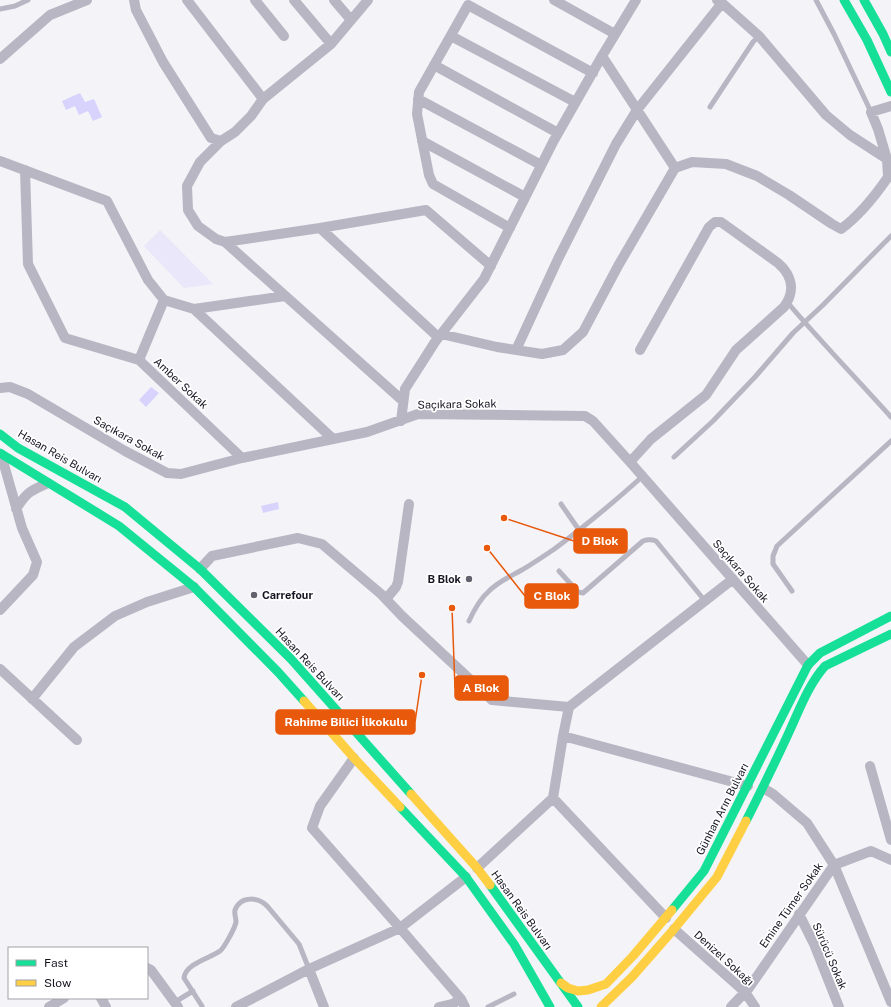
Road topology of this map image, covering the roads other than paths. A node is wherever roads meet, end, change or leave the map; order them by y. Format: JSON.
{"nodes":[{"id":1,"x":28,"y":0,"type":"edge"},
{"id":2,"x":87,"y":0,"type":"edge"},
{"id":3,"x":134,"y":0,"type":"edge"},
{"id":4,"x":187,"y":0,"type":"edge"},
{"id":5,"x":255,"y":0,"type":"edge"},
{"id":6,"x":294,"y":0,"type":"edge"},
{"id":7,"x":334,"y":0,"type":"edge"},
{"id":8,"x":368,"y":0,"type":"edge"},
{"id":9,"x":554,"y":0,"type":"edge"},
{"id":10,"x":636,"y":0,"type":"edge"},
{"id":11,"x":816,"y":0,"type":"edge"},
{"id":12,"x":844,"y":0,"type":"edge"},
{"id":13,"x":864,"y":0,"type":"edge"},
{"id":14,"x":719,"y":2,"type":"edge"},
{"id":15,"x":0,"y":9,"type":"edge"},
{"id":16,"x":351,"y":20,"type":"junction"},
{"id":17,"x":615,"y":34,"type":"junction"},
{"id":18,"x":284,"y":36,"type":"dead end"},
{"id":19,"x":451,"y":36,"type":"junction"},
{"id":20,"x":759,"y":36,"type":"junction"},
{"id":21,"x":331,"y":44,"type":"junction"},
{"id":22,"x":891,"y":52,"type":"edge"},
{"id":23,"x":602,"y":56,"type":"junction"},
{"id":24,"x":0,"y":59,"type":"edge"},
{"id":25,"x":434,"y":65,"type":"junction"},
{"id":26,"x":593,"y":73,"type":"junction"},
{"id":27,"x":891,"y":92,"type":"edge"},
{"id":28,"x":263,"y":99,"type":"junction"},
{"id":29,"x":418,"y":99,"type":"junction"},
{"id":30,"x":575,"y":102,"type":"junction"},
{"id":31,"x":891,"y":106,"type":"edge"},
{"id":32,"x":710,"y":107,"type":"dead end"},
{"id":33,"x":637,"y":110,"type":"junction"},
{"id":34,"x":871,"y":112,"type":"junction"},
{"id":35,"x":558,"y":133,"type":"junction"},
{"id":36,"x":221,"y":141,"type":"junction"},
{"id":37,"x":422,"y":142,"type":"junction"},
{"id":38,"x":887,"y":159,"type":"junction"},
{"id":39,"x":0,"y":161,"type":"edge"},
{"id":40,"x":541,"y":165,"type":"junction"},
{"id":41,"x":676,"y":168,"type":"junction"},
{"id":42,"x":24,"y":170,"type":"junction"},
{"id":43,"x":525,"y":197,"type":"junction"},
{"id":44,"x":320,"y":228,"type":"junction"},
{"id":45,"x":510,"y":228,"type":"junction"},
{"id":46,"x":891,"y":236,"type":"edge"},
{"id":47,"x":225,"y":242,"type":"junction"},
{"id":48,"x":491,"y":266,"type":"junction"},
{"id":49,"x":285,"y":296,"type":"junction"},
{"id":50,"x":164,"y":300,"type":"junction"},
{"id":51,"x":788,"y":303,"type":"junction"},
{"id":52,"x":194,"y":309,"type":"junction"},
{"id":53,"x":804,"y":323,"type":"junction"},
{"id":54,"x":440,"y":336,"type":"junction"},
{"id":55,"x":516,"y":350,"type":"junction"},
{"id":56,"x":640,"y":350,"type":"dead end"},
{"id":57,"x":139,"y":360,"type":"junction"},
{"id":58,"x":0,"y":388,"type":"edge"},
{"id":59,"x":403,"y":401,"type":"junction"},
{"id":60,"x":891,"y":417,"type":"edge"},
{"id":61,"x":401,"y":421,"type":"junction"},
{"id":62,"x":0,"y":434,"type":"edge"},
{"id":63,"x":334,"y":439,"type":"junction"},
{"id":64,"x":891,"y":441,"type":"edge"},
{"id":65,"x":1,"y":453,"type":"edge"},
{"id":66,"x":242,"y":458,"type":"junction"},
{"id":67,"x":674,"y":458,"type":"dead end"},
{"id":68,"x":630,"y":462,"type":"junction"},
{"id":69,"x":643,"y":476,"type":"junction"},
{"id":70,"x":48,"y":483,"type":"junction"},
{"id":71,"x":409,"y":504,"type":"dead end"},
{"id":72,"x":561,"y":504,"type":"dead end"},
{"id":73,"x":16,"y":509,"type":"junction"},
{"id":74,"x":579,"y":530,"type":"junction"},
{"id":75,"x":200,"y":569,"type":"junction"},
{"id":76,"x":559,"y":571,"type":"dead end"},
{"id":77,"x":733,"y":580,"type":"junction"},
{"id":78,"x":194,"y":587,"type":"junction"},
{"id":79,"x":792,"y":591,"type":"dead end"},
{"id":80,"x":386,"y":599,"type":"junction"},
{"id":81,"x":705,"y":601,"type":"junction"},
{"id":82,"x":0,"y":610,"type":"edge"},
{"id":83,"x":891,"y":616,"type":"edge"},
{"id":84,"x":470,"y":621,"type":"dead end"},
{"id":85,"x":891,"y":634,"type":"edge"},
{"id":86,"x":291,"y":659,"type":"junction"},
{"id":87,"x":808,"y":666,"type":"junction"},
{"id":88,"x":0,"y":669,"type":"edge"},
{"id":89,"x":278,"y":672,"type":"junction"},
{"id":90,"x":817,"y":675,"type":"junction"},
{"id":91,"x":311,"y":682,"type":"junction"},
{"id":92,"x":298,"y":695,"type":"junction"},
{"id":93,"x":32,"y":699,"type":"junction"},
{"id":94,"x":569,"y":707,"type":"junction"},
{"id":95,"x":563,"y":736,"type":"junction"},
{"id":96,"x":77,"y":740,"type":"dead end"},
{"id":97,"x":354,"y":758,"type":"junction"},
{"id":98,"x":870,"y":766,"type":"dead end"},
{"id":99,"x":748,"y":786,"type":"junction"},
{"id":100,"x":763,"y":788,"type":"junction"},
{"id":101,"x":553,"y":798,"type":"junction"},
{"id":102,"x":891,"y":840,"type":"edge"},
{"id":103,"x":891,"y":860,"type":"edge"},
{"id":104,"x":834,"y":865,"type":"junction"},
{"id":105,"x":477,"y":868,"type":"junction"},
{"id":106,"x":466,"y":877,"type":"junction"},
{"id":107,"x":799,"y":914,"type":"junction"},
{"id":108,"x":666,"y":918,"type":"junction"},
{"id":109,"x":400,"y":928,"type":"junction"},
{"id":110,"x":674,"y":930,"type":"junction"},
{"id":111,"x":148,"y":968,"type":"edge"},
{"id":112,"x":309,"y":969,"type":"junction"},
{"id":113,"x":559,"y":982,"type":"junction"},
{"id":114,"x":606,"y":984,"type":"junction"},
{"id":115,"x":193,"y":991,"type":"junction"},
{"id":116,"x":745,"y":992,"type":"junction"},
{"id":117,"x":514,"y":994,"type":"dead end"},
{"id":118,"x":62,"y":999,"type":"edge"},
{"id":119,"x":891,"y":1002,"type":"edge"},
{"id":120,"x":463,"y":1003,"type":"edge"},
{"id":121,"x":608,"y":1003,"type":"edge"},
{"id":122,"x":176,"y":1005,"type":"edge"},
{"id":123,"x":576,"y":1005,"type":"edge"},
{"id":124,"x":202,"y":1006,"type":"edge"},
{"id":125,"x":559,"y":1006,"type":"edge"},
{"id":126,"x":49,"y":1007,"type":"edge"},
{"id":127,"x":236,"y":1007,"type":"edge"},
{"id":128,"x":324,"y":1007,"type":"edge"},
{"id":129,"x":439,"y":1007,"type":"edge"},
{"id":130,"x":488,"y":1007,"type":"edge"},
{"id":131,"x":550,"y":1007,"type":"edge"},
{"id":132,"x":601,"y":1007,"type":"edge"},
{"id":133,"x":731,"y":1007,"type":"edge"},
{"id":134,"x":755,"y":1007,"type":"edge"},
{"id":135,"x":839,"y":1007,"type":"edge"}],
"edges":[{"from":1,"to":15,"type":"lane"},
{"from":2,"to":24,"type":"street"},
{"from":3,"to":36,"type":"street"},
{"from":4,"to":28,"type":"street"},
{"from":5,"to":18,"type":"street"},
{"from":6,"to":21,"type":"street"},
{"from":7,"to":16,"type":"street"},
{"from":8,"to":16,"type":"street"},
{"from":9,"to":17,"type":"street"},
{"from":10,"to":17,"type":"street"},
{"from":11,"to":34,"type":"lane"},
{"from":12,"to":27,"type":"main road"},
{"from":13,"to":22,"type":"main road"},
{"from":14,"to":20,"type":"street"},
{"from":14,"to":33,"type":"street"},
{"from":16,"to":21,"type":"street"},
{"from":17,"to":23,"type":"street"},
{"from":19,"to":25,"type":"street"},
{"from":19,"to":26,"type":"street"},
{"from":19,"to":30,"type":"street"},
{"from":20,"to":32,"type":"lane"},
{"from":20,"to":38,"type":"street"},
{"from":21,"to":28,"type":"street"},
{"from":23,"to":26,"type":"street"},
{"from":23,"to":33,"type":"street"},
{"from":25,"to":29,"type":"street"},
{"from":25,"to":35,"type":"street"},
{"from":26,"to":30,"type":"street"},
{"from":28,"to":36,"type":"street"},
{"from":29,"to":37,"type":"street"},
{"from":29,"to":40,"type":"street"},
{"from":30,"to":35,"type":"street"},
{"from":31,"to":34,"type":"street"},
{"from":33,"to":41,"type":"street"},
{"from":33,"to":55,"type":"street"},
{"from":34,"to":38,"type":"street"},
{"from":35,"to":40,"type":"street"},
{"from":36,"to":47,"type":"street"},
{"from":37,"to":43,"type":"street"},
{"from":37,"to":45,"type":"street"},
{"from":38,"to":41,"type":"street"},
{"from":39,"to":42,"type":"street"},
{"from":40,"to":43,"type":"street"},
{"from":41,"to":55,"type":"street"},
{"from":42,"to":50,"type":"street"},
{"from":42,"to":57,"type":"street"},
{"from":43,"to":45,"type":"street"},
{"from":44,"to":47,"type":"street"},
{"from":44,"to":48,"type":"street"},
{"from":44,"to":54,"type":"street"},
{"from":45,"to":48,"type":"street"},
{"from":46,"to":53,"type":"lane"},
{"from":47,"to":49,"type":"street"},
{"from":48,"to":54,"type":"street"},
{"from":49,"to":52,"type":"street"},
{"from":49,"to":59,"type":"street"},
{"from":50,"to":52,"type":"street"},
{"from":50,"to":57,"type":"street","name":"Amber Sokak"},
{"from":51,"to":53,"type":"lane"},
{"from":51,"to":56,"type":"street"},
{"from":51,"to":68,"type":"street"},
{"from":52,"to":63,"type":"street"},
{"from":53,"to":60,"type":"lane"},
{"from":53,"to":67,"type":"lane"},
{"from":54,"to":55,"type":"street"},
{"from":54,"to":59,"type":"street"},
{"from":57,"to":66,"type":"street","name":"Amber Sokak"},
{"from":58,"to":66,"type":"street","name":"Saçıkara Sokak"},
{"from":59,"to":61,"type":"street"},
{"from":61,"to":63,"type":"street","name":"Saçıkara Sokak"},
{"from":61,"to":68,"type":"street","name":"Saçıkara Sokak"},
{"from":62,"to":75,"type":"main road","name":"Hasan Reis Bulvarı"},
{"from":63,"to":66,"type":"street","name":"Saçıkara Sokak"},
{"from":64,"to":79,"type":"lane"},
{"from":65,"to":70,"type":"main road"},
{"from":65,"to":73,"type":"street"},
{"from":68,"to":69,"type":"street","name":"Saçıkara Sokak"},
{"from":69,"to":74,"type":"lane"},
{"from":69,"to":77,"type":"street","name":"Saçıkara Sokak"},
{"from":70,"to":73,"type":"street"},
{"from":70,"to":78,"type":"main road"},
{"from":71,"to":80,"type":"street"},
{"from":72,"to":74,"type":"lane"},
{"from":73,"to":82,"type":"street"},
{"from":74,"to":84,"type":"lane"},
{"from":75,"to":80,"type":"street"},
{"from":75,"to":86,"type":"main road","name":"Hasan Reis Bulvarı"},
{"from":76,"to":81,"type":"lane"},
{"from":77,"to":81,"type":"street"},
{"from":77,"to":87,"type":"street","name":"Saçıkara Sokak"},
{"from":78,"to":89,"type":"main road"},
{"from":78,"to":93,"type":"street"},
{"from":80,"to":94,"type":"street"},
{"from":81,"to":94,"type":"street"},
{"from":83,"to":87,"type":"main road","name":"Günhan Arın Bulvarı"},
{"from":85,"to":90,"type":"main road"},
{"from":86,"to":89,"type":"street"},
{"from":86,"to":91,"type":"main road","name":"Hasan Reis Bulvarı"},
{"from":87,"to":90,"type":"main road"},
{"from":87,"to":99,"type":"main road","name":"Günhan Arın Bulvarı"},
{"from":88,"to":93,"type":"street"},
{"from":89,"to":92,"type":"main road"},
{"from":90,"to":100,"type":"main road"},
{"from":91,"to":92,"type":"street"},
{"from":91,"to":105,"type":"main road","name":"Hasan Reis Bulvarı"},
{"from":92,"to":97,"type":"main road"},
{"from":93,"to":96,"type":"street"},
{"from":94,"to":95,"type":"street"},
{"from":95,"to":99,"type":"street"},
{"from":95,"to":101,"type":"street"},
{"from":97,"to":106,"type":"main road"},
{"from":97,"to":109,"type":"street"},
{"from":98,"to":102,"type":"street"},
{"from":99,"to":108,"type":"main road","name":"Günhan Arın Bulvarı"},
{"from":100,"to":104,"type":"street"},
{"from":100,"to":110,"type":"main road"},
{"from":101,"to":105,"type":"street"},
{"from":101,"to":108,"type":"street"},
{"from":103,"to":104,"type":"street","name":"Emine Tümer Sokak"},
{"from":104,"to":107,"type":"street","name":"Emine Tümer Sokak"},
{"from":104,"to":119,"type":"street"},
{"from":105,"to":113,"type":"main road","name":"Hasan Reis Bulvarı"},
{"from":106,"to":109,"type":"street"},
{"from":106,"to":131,"type":"main road"},
{"from":107,"to":116,"type":"street","name":"Emine Tümer Sokak"},
{"from":107,"to":135,"type":"street","name":"Sürücü Sokak"},
{"from":108,"to":114,"type":"main road","name":"Günhan Arın Bulvarı"},
{"from":109,"to":112,"type":"street"},
{"from":109,"to":120,"type":"street"},
{"from":110,"to":116,"type":"street","name":"Denizel Sokağı"},
{"from":110,"to":121,"type":"main road"},
{"from":111,"to":122,"type":"street"},
{"from":112,"to":115,"type":"lane"},
{"from":112,"to":127,"type":"street"},
{"from":112,"to":128,"type":"street"},
{"from":113,"to":114,"type":"main road","name":"Günhan Arın Bulvarı"},
{"from":113,"to":123,"type":"main road","name":"Hasan Reis Bulvarı"},
{"from":114,"to":123,"type":"main road"},
{"from":115,"to":122,"type":"lane"},
{"from":115,"to":124,"type":"lane"},
{"from":116,"to":133,"type":"street","name":"Emine Tümer Sokak"},
{"from":116,"to":134,"type":"street","name":"Denizel Sokağı"},
{"from":117,"to":130,"type":"lane"},
{"from":118,"to":126,"type":"street"},
{"from":120,"to":129,"type":"street"},
{"from":121,"to":132,"type":"main road"},
{"from":123,"to":125,"type":"main road"}]}
